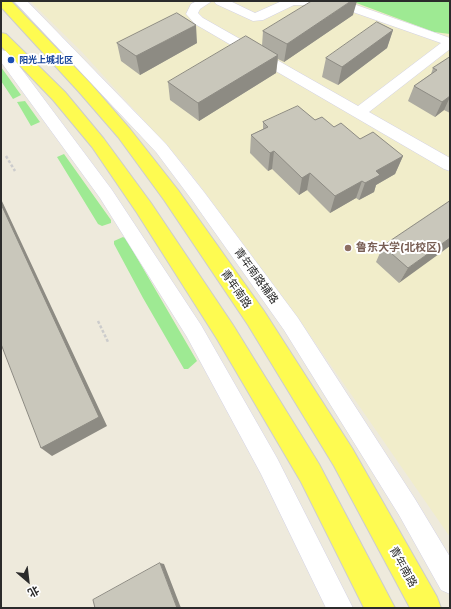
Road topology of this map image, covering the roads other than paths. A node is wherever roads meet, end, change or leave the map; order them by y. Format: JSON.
{"nodes":[{"id":1,"x":3,"y":1,"type":"edge"},
{"id":2,"x":20,"y":1,"type":"edge"},
{"id":3,"x":206,"y":1,"type":"edge"},
{"id":4,"x":292,"y":1,"type":"edge"},
{"id":5,"x":334,"y":1,"type":"edge"},
{"id":6,"x":230,"y":3,"type":"edge"},
{"id":7,"x":1,"y":37,"type":"edge"},
{"id":8,"x":450,"y":43,"type":"edge"},
{"id":9,"x":1,"y":54,"type":"edge"},
{"id":10,"x":358,"y":113,"type":"junction"},
{"id":11,"x":450,"y":165,"type":"edge"},
{"id":12,"x":450,"y":581,"type":"edge"},
{"id":13,"x":340,"y":608,"type":"edge"},
{"id":14,"x":380,"y":608,"type":"edge"},
{"id":15,"x":426,"y":608,"type":"edge"}],
"edges":[{"from":1,"to":15,"type":"main road","name":"青年南路"},
{"from":2,"to":12,"type":"lane","name":"青年南路辅路"},
{"from":3,"to":10,"type":"lane"},
{"from":4,"to":5,"type":"lane"},
{"from":4,"to":6,"type":"lane"},
{"from":5,"to":8,"type":"lane"},
{"from":7,"to":14,"type":"main road"},
{"from":8,"to":10,"type":"lane"},
{"from":9,"to":13,"type":"lane"},
{"from":10,"to":11,"type":"lane"}]}
